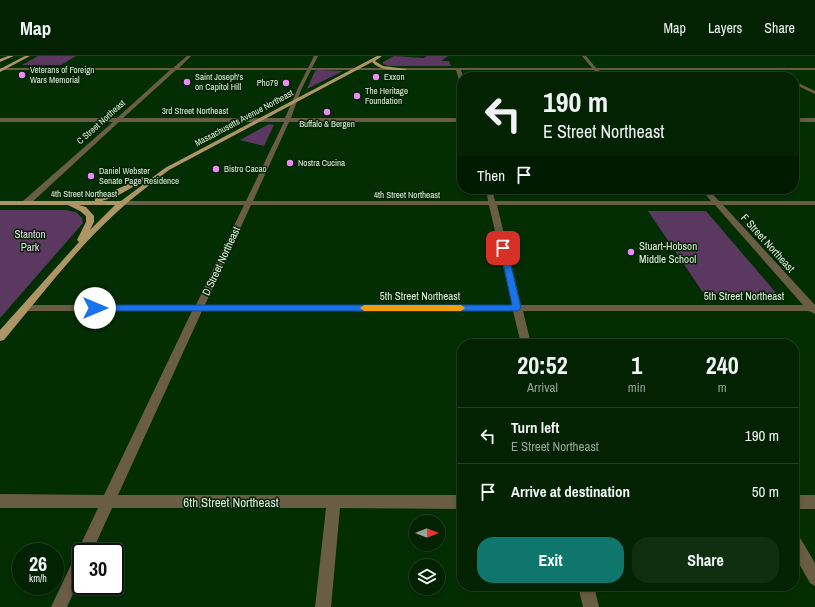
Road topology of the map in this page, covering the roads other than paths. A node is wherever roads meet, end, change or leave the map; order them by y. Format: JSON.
{"nodes":[{"id":1,"x":12,"y":56,"type":"edge"},
{"id":2,"x":28,"y":56,"type":"edge"},
{"id":3,"x":189,"y":56,"type":"edge"},
{"id":4,"x":316,"y":56,"type":"edge"},
{"id":5,"x":380,"y":56,"type":"edge"},
{"id":6,"x":584,"y":56,"type":"edge"},
{"id":7,"x":372,"y":60,"type":"junction"},
{"id":8,"x":0,"y":61,"type":"edge"},
{"id":9,"x":1,"y":69,"type":"edge"},
{"id":10,"x":174,"y":69,"type":"junction"},
{"id":11,"x":309,"y":69,"type":"junction"},
{"id":12,"x":356,"y":69,"type":"junction"},
{"id":13,"x":404,"y":69,"type":"junction"},
{"id":14,"x":458,"y":69,"type":"junction"},
{"id":15,"x":594,"y":69,"type":"junction"},
{"id":16,"x":771,"y":69,"type":"junction"},
{"id":17,"x":815,"y":69,"type":"edge"},
{"id":18,"x":459,"y":72,"type":"edge"},
{"id":19,"x":597,"y":72,"type":"edge"},
{"id":20,"x":777,"y":72,"type":"edge"},
{"id":21,"x":799,"y":85,"type":"edge"},
{"id":22,"x":815,"y":93,"type":"edge"},
{"id":23,"x":296,"y":101,"type":"junction"},
{"id":24,"x":0,"y":120,"type":"edge"},
{"id":25,"x":118,"y":120,"type":"junction"},
{"id":26,"x":260,"y":120,"type":"junction"},
{"id":27,"x":287,"y":120,"type":"junction"},
{"id":28,"x":457,"y":120,"type":"edge"},
{"id":29,"x":799,"y":120,"type":"edge"},
{"id":30,"x":815,"y":120,"type":"edge"},
{"id":31,"x":167,"y":169,"type":"junction"},
{"id":32,"x":490,"y":194,"type":"edge"},
{"id":33,"x":709,"y":194,"type":"edge"},
{"id":34,"x":0,"y":203,"type":"edge"},
{"id":35,"x":26,"y":203,"type":"junction"},
{"id":36,"x":67,"y":203,"type":"junction"},
{"id":37,"x":88,"y":203,"type":"junction"},
{"id":38,"x":121,"y":203,"type":"junction"},
{"id":39,"x":717,"y":203,"type":"junction"},
{"id":40,"x":815,"y":203,"type":"edge"},
{"id":41,"x":248,"y":204,"type":"junction"},
{"id":42,"x":493,"y":204,"type":"junction"},
{"id":43,"x":78,"y":247,"type":"junction"},
{"id":44,"x":25,"y":308,"type":"junction"},
{"id":45,"x":199,"y":308,"type":"junction"},
{"id":46,"x":517,"y":308,"type":"junction"},
{"id":47,"x":814,"y":309,"type":"edge"},
{"id":48,"x":0,"y":337,"type":"edge"},
{"id":49,"x":525,"y":339,"type":"edge"},
{"id":50,"x":334,"y":501,"type":"junction"},
{"id":51,"x":0,"y":502,"type":"edge"},
{"id":52,"x":108,"y":502,"type":"junction"},
{"id":53,"x":457,"y":502,"type":"edge"},
{"id":54,"x":799,"y":502,"type":"edge"},
{"id":55,"x":815,"y":502,"type":"edge"},
{"id":56,"x":88,"y":543,"type":"edge"},
{"id":57,"x":799,"y":550,"type":"edge"},
{"id":58,"x":815,"y":578,"type":"edge"},
{"id":59,"x":72,"y":579,"type":"edge"},
{"id":60,"x":587,"y":591,"type":"edge"},
{"id":61,"x":59,"y":607,"type":"edge"},
{"id":62,"x":323,"y":607,"type":"edge"},
{"id":63,"x":591,"y":607,"type":"edge"}],
"edges":[{"from":1,"to":8,"type":"main road"},
{"from":2,"to":9,"type":"main road"},
{"from":3,"to":10,"type":"street","name":"C Street Northeast"},
{"from":4,"to":11,"type":"street","name":"D Street Northeast"},
{"from":5,"to":7,"type":"main road","name":"Massachusetts Avenue Northeast"},
{"from":6,"to":15,"type":"street"},
{"from":7,"to":12,"type":"main road","name":"Massachusetts Avenue Northeast"},
{"from":7,"to":13,"type":"main road"},
{"from":9,"to":10,"type":"street"},
{"from":10,"to":11,"type":"street"},
{"from":10,"to":25,"type":"street","name":"C Street Northeast"},
{"from":11,"to":12,"type":"street"},
{"from":11,"to":23,"type":"street","name":"D Street Northeast"},
{"from":12,"to":13,"type":"street"},
{"from":12,"to":23,"type":"main road","name":"Massachusetts Avenue Northeast"},
{"from":13,"to":14,"type":"street"},
{"from":14,"to":15,"type":"street"},
{"from":14,"to":18,"type":"street"},
{"from":15,"to":16,"type":"street"},
{"from":15,"to":19,"type":"street"},
{"from":16,"to":17,"type":"street"},
{"from":16,"to":20,"type":"street"},
{"from":21,"to":22,"type":"street"},
{"from":23,"to":26,"type":"main road","name":"Massachusetts Avenue Northeast"},
{"from":23,"to":27,"type":"street","name":"D Street Northeast"},
{"from":24,"to":25,"type":"street","name":"3rd Street Northeast"},
{"from":25,"to":26,"type":"street","name":"3rd Street Northeast"},
{"from":25,"to":35,"type":"street","name":"C Street Northeast"},
{"from":26,"to":27,"type":"street","name":"3rd Street Northeast"},
{"from":26,"to":31,"type":"main road","name":"Massachusetts Avenue Northeast"},
{"from":27,"to":28,"type":"street","name":"3rd Street Northeast"},
{"from":27,"to":41,"type":"street","name":"D Street Northeast"},
{"from":29,"to":30,"type":"street"},
{"from":31,"to":37,"type":"main road"},
{"from":31,"to":38,"type":"main road","name":"Massachusetts Avenue Northeast"},
{"from":32,"to":42,"type":"street"},
{"from":33,"to":39,"type":"street","name":"F Street Northeast"},
{"from":34,"to":35,"type":"main road","name":"4th Street Northeast"},
{"from":35,"to":36,"type":"main road","name":"4th Street Northeast"},
{"from":36,"to":37,"type":"main road","name":"4th Street Northeast"},
{"from":36,"to":43,"type":"main road"},
{"from":37,"to":38,"type":"main road","name":"4th Street Northeast"},
{"from":38,"to":41,"type":"street","name":"4th Street Northeast"},
{"from":38,"to":43,"type":"main road"},
{"from":39,"to":40,"type":"street","name":"4th Street Northeast"},
{"from":39,"to":42,"type":"street","name":"4th Street Northeast"},
{"from":39,"to":47,"type":"street","name":"F Street Northeast"},
{"from":41,"to":42,"type":"street","name":"4th Street Northeast"},
{"from":41,"to":45,"type":"street","name":"D Street Northeast"},
{"from":42,"to":46,"type":"street"},
{"from":43,"to":44,"type":"main road"},
{"from":44,"to":45,"type":"street","name":"5th Street Northeast"},
{"from":44,"to":48,"type":"main road"},
{"from":45,"to":46,"type":"street","name":"5th Street Northeast"},
{"from":45,"to":52,"type":"street","name":"D Street Northeast"},
{"from":46,"to":47,"type":"street","name":"5th Street Northeast"},
{"from":46,"to":49,"type":"street"},
{"from":50,"to":52,"type":"street","name":"6th Street Northeast"},
{"from":50,"to":53,"type":"street","name":"6th Street Northeast"},
{"from":50,"to":62,"type":"street"},
{"from":51,"to":52,"type":"street","name":"6th Street Northeast"},
{"from":52,"to":56,"type":"street","name":"D Street Northeast"},
{"from":54,"to":55,"type":"street"},
{"from":57,"to":58,"type":"street"},
{"from":59,"to":61,"type":"street"},
{"from":60,"to":63,"type":"street"}]}
